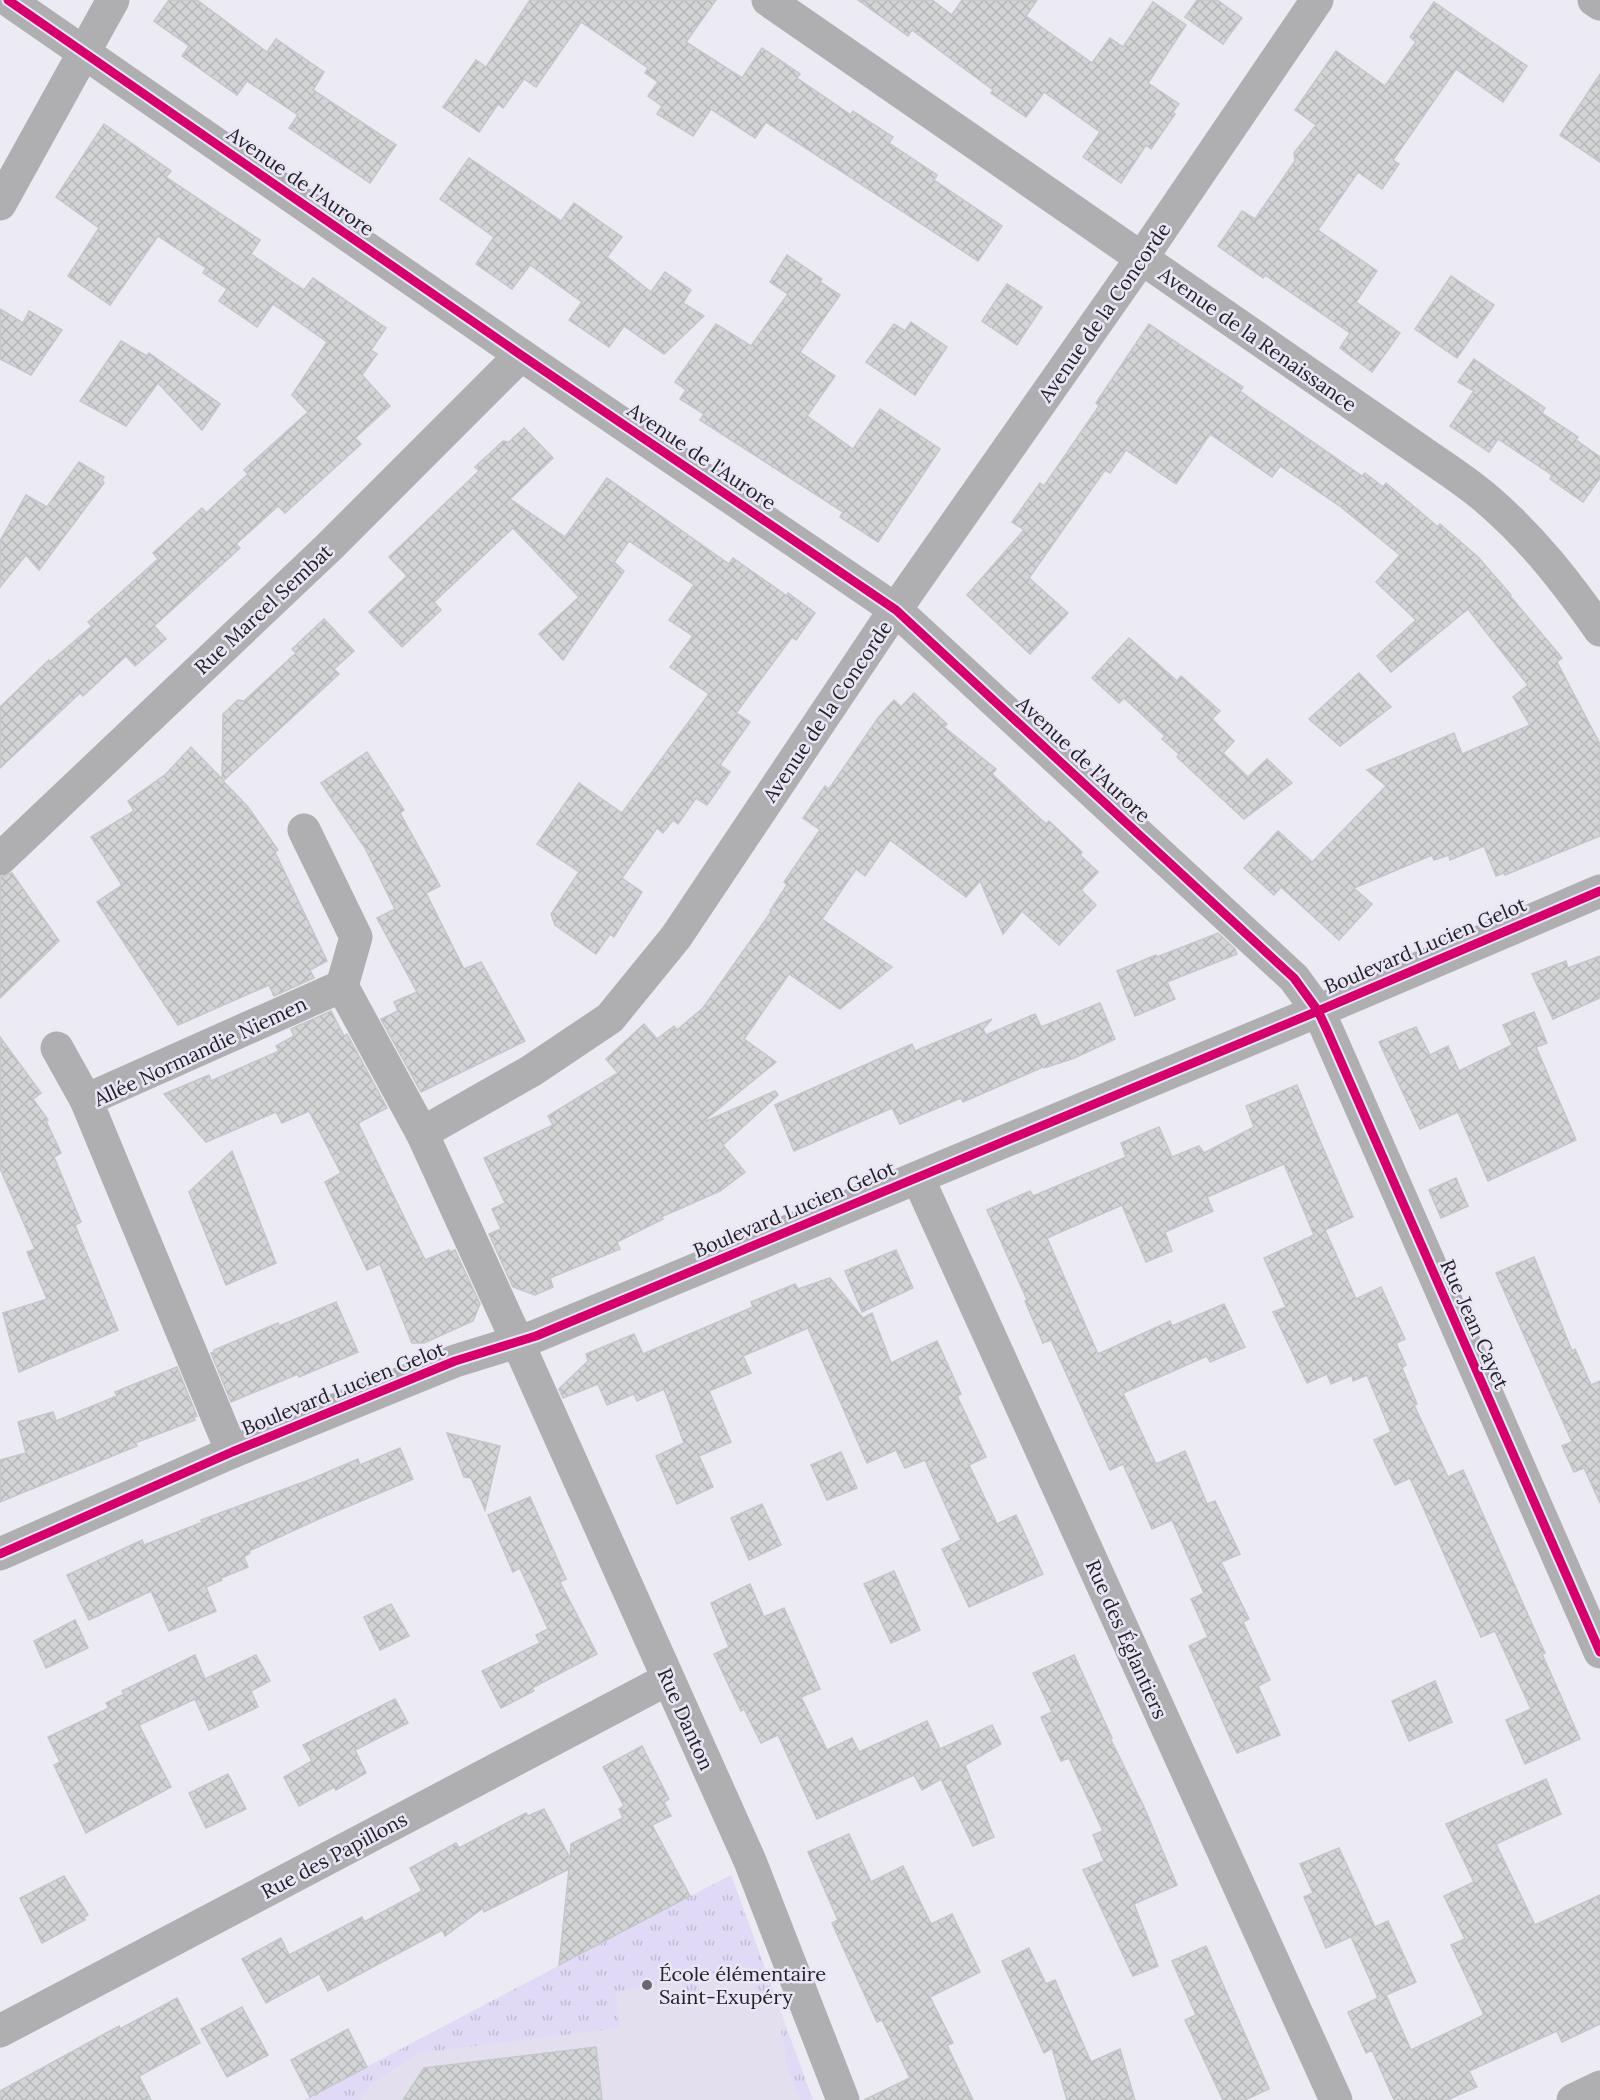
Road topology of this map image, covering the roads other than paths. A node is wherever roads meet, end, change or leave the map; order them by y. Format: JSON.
{"nodes":[{"id":1,"x":8,"y":0,"type":"edge"},
{"id":2,"x":113,"y":0,"type":"edge"},
{"id":3,"x":768,"y":0,"type":"edge"},
{"id":4,"x":1317,"y":0,"type":"edge"},
{"id":5,"x":1594,"y":0,"type":"edge"},
{"id":6,"x":1600,"y":4,"type":"edge"},
{"id":7,"x":83,"y":53,"type":"junction"},
{"id":8,"x":0,"y":204,"type":"edge"},
{"id":9,"x":1141,"y":259,"type":"junction"},
{"id":10,"x":521,"y":355,"type":"junction"},
{"id":11,"x":896,"y":610,"type":"junction"},
{"id":12,"x":1600,"y":630,"type":"edge"},
{"id":13,"x":304,"y":830,"type":"dead end"},
{"id":14,"x":0,"y":859,"type":"edge"},
{"id":15,"x":1600,"y":891,"type":"edge"},
{"id":16,"x":342,"y":986,"type":"junction"},
{"id":17,"x":1318,"y":1011,"type":"junction"},
{"id":18,"x":57,"y":1048,"type":"dead end"},
{"id":19,"x":86,"y":1100,"type":"junction"},
{"id":20,"x":422,"y":1133,"type":"junction"},
{"id":21,"x":918,"y":1178,"type":"junction"},
{"id":22,"x":518,"y":1343,"type":"junction"},
{"id":23,"x":232,"y":1452,"type":"junction"},
{"id":24,"x":0,"y":1554,"type":"edge"},
{"id":25,"x":1600,"y":1652,"type":"edge"},
{"id":26,"x":668,"y":1679,"type":"junction"},
{"id":27,"x":0,"y":2031,"type":"edge"},
{"id":28,"x":1600,"y":2087,"type":"edge"},
{"id":29,"x":843,"y":2100,"type":"edge"},
{"id":30,"x":1335,"y":2100,"type":"edge"},
{"id":31,"x":1573,"y":2100,"type":"edge"}],
"edges":[{"from":1,"to":7,"type":"street","name":"Avenue de l'Aurore"},
{"from":2,"to":7,"type":"street"},
{"from":3,"to":9,"type":"street","name":"Avenue de la Renaissance"},
{"from":4,"to":9,"type":"street","name":"Avenue de la Concorde"},
{"from":5,"to":6,"type":"main road"},
{"from":7,"to":8,"type":"street"},
{"from":7,"to":10,"type":"street","name":"Avenue de l'Aurore"},
{"from":9,"to":11,"type":"street","name":"Avenue de la Concorde"},
{"from":9,"to":12,"type":"street","name":"Avenue de la Renaissance"},
{"from":10,"to":11,"type":"street","name":"Avenue de l'Aurore"},
{"from":10,"to":14,"type":"street","name":"Rue Marcel Sembat"},
{"from":11,"to":17,"type":"street","name":"Avenue de l'Aurore"},
{"from":11,"to":20,"type":"street","name":"Avenue de la Concorde"},
{"from":13,"to":16,"type":"street"},
{"from":15,"to":17,"type":"street","name":"Boulevard Lucien Gelot"},
{"from":16,"to":19,"type":"street","name":"Allée Normandie Niemen"},
{"from":16,"to":20,"type":"street"},
{"from":17,"to":21,"type":"street","name":"Boulevard Lucien Gelot"},
{"from":17,"to":25,"type":"street","name":"Rue Jean Cayet"},
{"from":18,"to":19,"type":"street"},
{"from":19,"to":23,"type":"street","name":"Allée Normandie Niemen"},
{"from":20,"to":22,"type":"street"},
{"from":21,"to":22,"type":"street","name":"Boulevard Lucien Gelot"},
{"from":21,"to":30,"type":"street","name":"Rue des Églantiers"},
{"from":22,"to":23,"type":"street","name":"Boulevard Lucien Gelot"},
{"from":22,"to":26,"type":"street","name":"Rue Danton"},
{"from":23,"to":24,"type":"street","name":"Boulevard Lucien Gelot"},
{"from":26,"to":27,"type":"street","name":"Rue des Papillons"},
{"from":26,"to":29,"type":"street","name":"Rue Danton"},
{"from":28,"to":31,"type":"street"}]}
